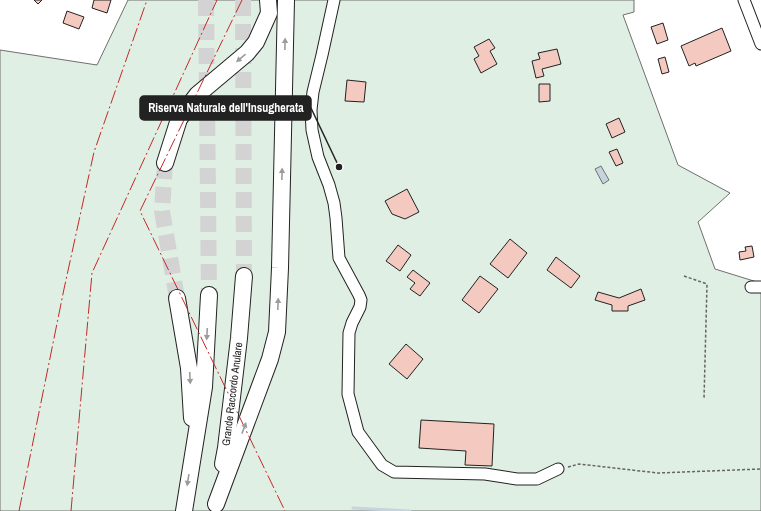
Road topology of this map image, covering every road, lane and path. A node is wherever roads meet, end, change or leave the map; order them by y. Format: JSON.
{"nodes":[{"id":1,"x":268,"y":0,"type":"edge"},
{"id":2,"x":286,"y":0,"type":"edge"},
{"id":3,"x":334,"y":0,"type":"edge"},
{"id":4,"x":744,"y":0,"type":"edge"},
{"id":5,"x":761,"y":44,"type":"edge"},
{"id":6,"x":165,"y":163,"type":"tunnel mouth"},
{"id":7,"x":244,"y":276,"type":"tunnel mouth"},
{"id":8,"x":684,"y":276,"type":"dead end"},
{"id":9,"x":209,"y":295,"type":"tunnel mouth"},
{"id":10,"x":177,"y":298,"type":"tunnel mouth"},
{"id":11,"x":704,"y":399,"type":"dead end"},
{"id":12,"x":193,"y":450,"type":"junction"},
{"id":13,"x":558,"y":469,"type":"joint"},
{"id":14,"x":761,"y":469,"type":"edge"},
{"id":15,"x":215,"y":508,"type":"edge"},
{"id":16,"x":184,"y":511,"type":"edge"}],
"edges":[{"from":1,"to":6,"type":"highway","one_way":true},
{"from":15,"to":2,"type":"highway","one_way":true},
{"from":3,"to":13,"type":"street"},
{"from":4,"to":5,"type":"street"},
{"from":7,"to":15,"type":"highway","name":"Grande Raccordo Anulare"},
{"from":8,"to":11,"type":"path"},
{"from":9,"to":12,"type":"highway","one_way":true},
{"from":10,"to":12,"type":"highway","one_way":true},
{"from":12,"to":16,"type":"highway","one_way":true},
{"from":13,"to":14,"type":"path"}]}
